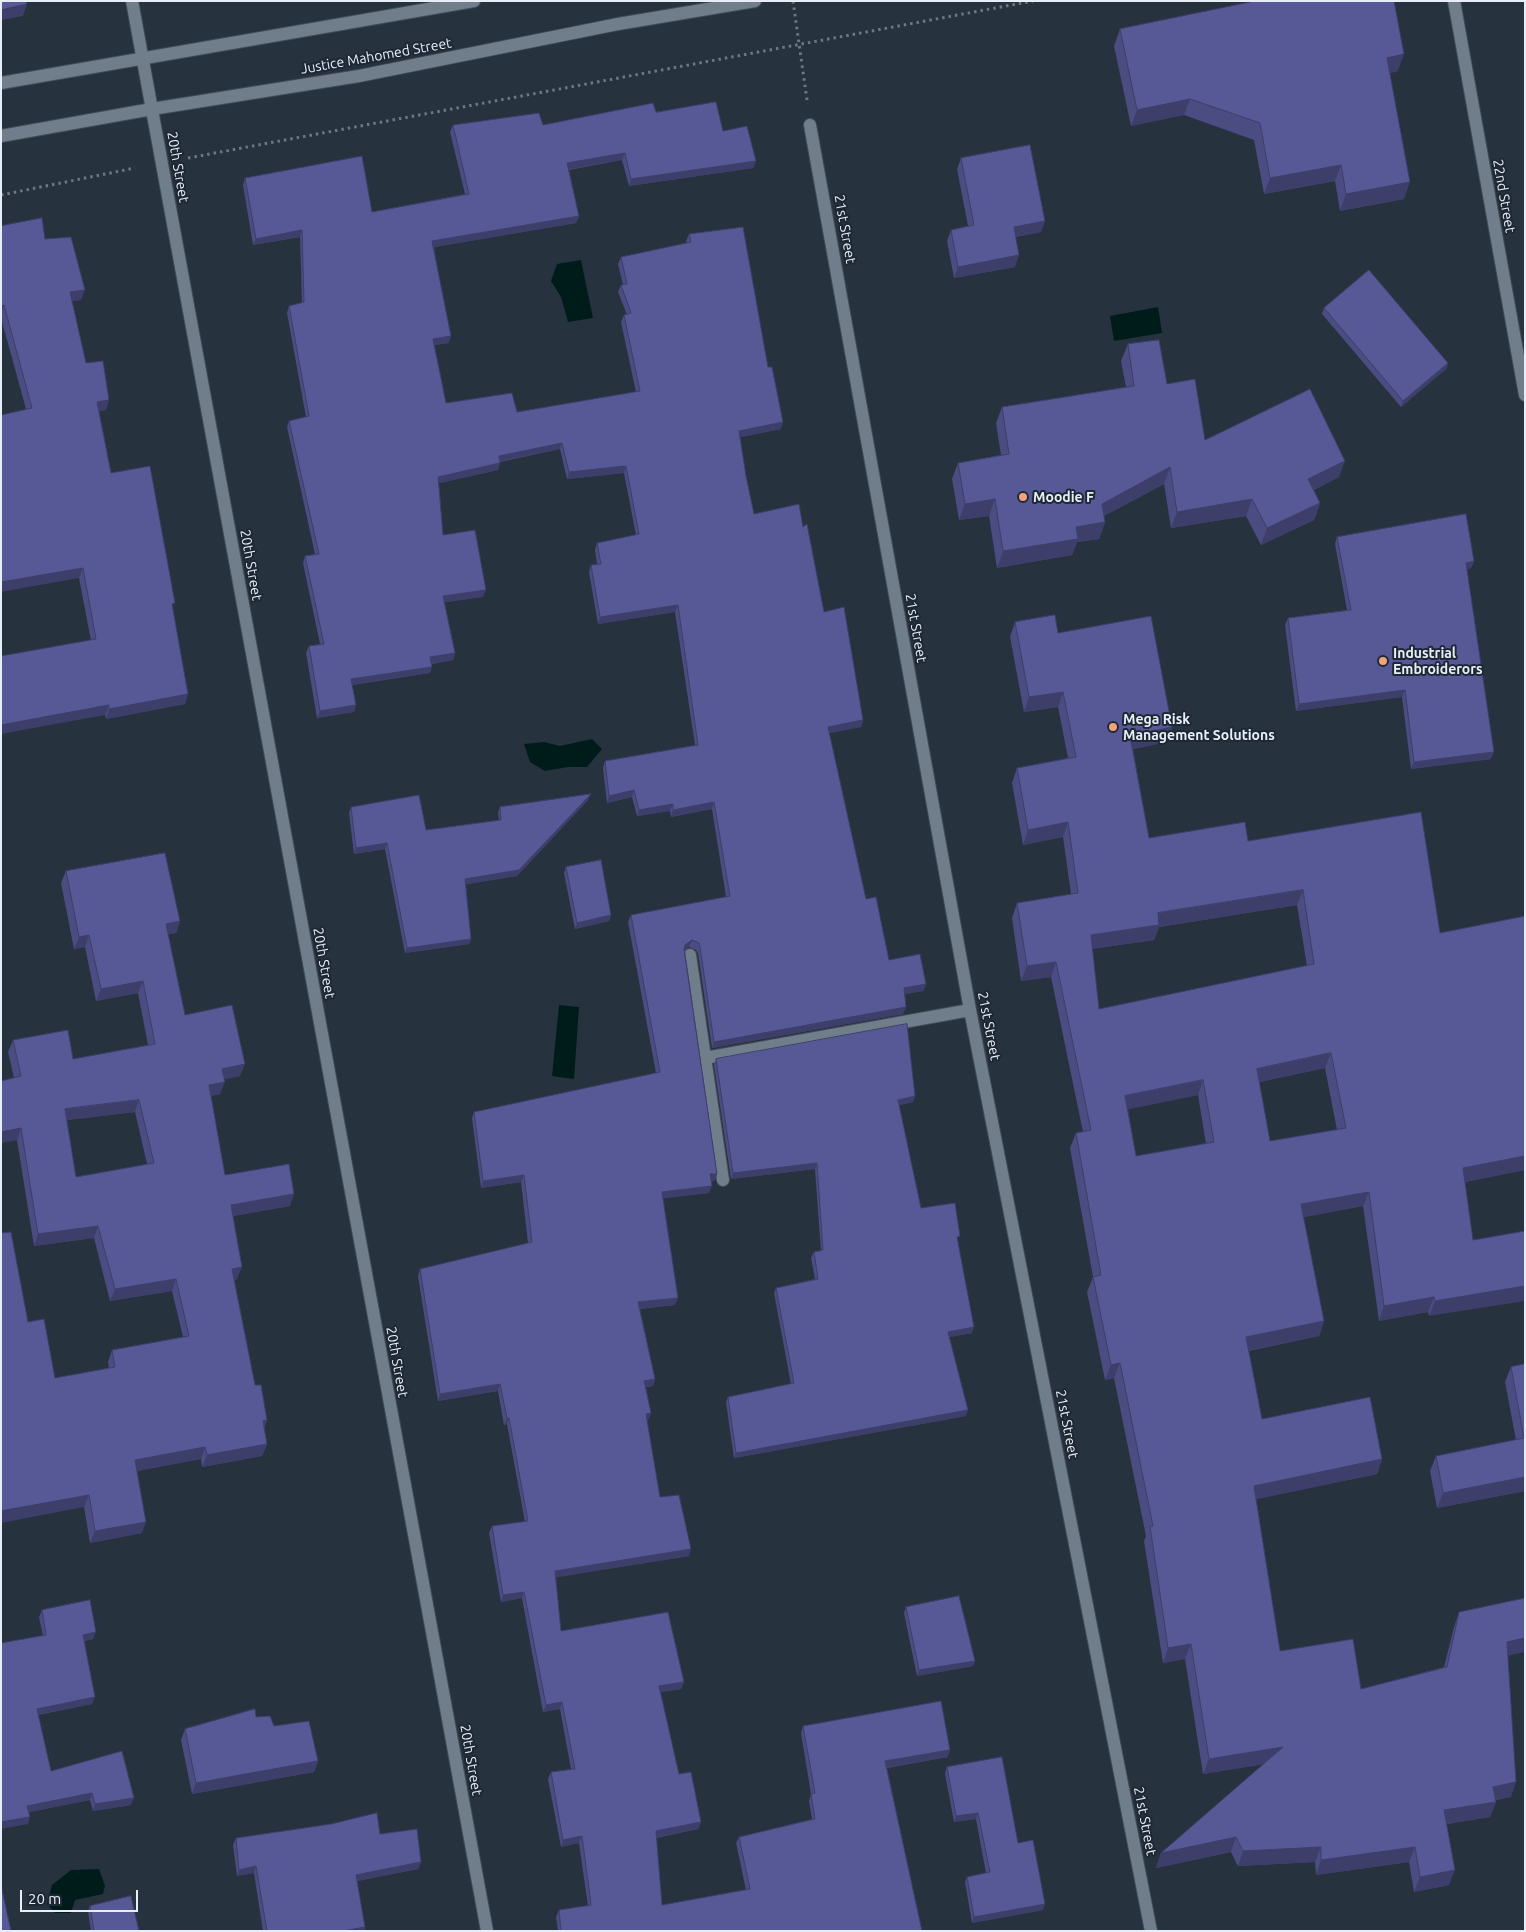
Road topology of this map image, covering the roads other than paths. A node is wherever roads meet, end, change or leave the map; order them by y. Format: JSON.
{"nodes":[{"id":1,"x":132,"y":1,"type":"edge"},
{"id":2,"x":474,"y":1,"type":"edge"},
{"id":3,"x":755,"y":1,"type":"edge"},
{"id":4,"x":1454,"y":1,"type":"edge"},
{"id":5,"x":143,"y":58,"type":"junction"},
{"id":6,"x":1,"y":83,"type":"edge"},
{"id":7,"x":152,"y":109,"type":"junction"},
{"id":8,"x":810,"y":125,"type":"road end"},
{"id":9,"x":1,"y":136,"type":"edge"},
{"id":10,"x":1525,"y":396,"type":"edge"},
{"id":11,"x":690,"y":955,"type":"edge"},
{"id":12,"x":970,"y":1010,"type":"junction"},
{"id":13,"x":705,"y":1058,"type":"junction"},
{"id":14,"x":723,"y":1180,"type":"dead end"},
{"id":15,"x":487,"y":1931,"type":"edge"},
{"id":16,"x":1151,"y":1931,"type":"edge"}],
"edges":[{"from":1,"to":5,"type":"street","name":"20th Street"},
{"from":2,"to":5,"type":"street"},
{"from":3,"to":7,"type":"street","name":"Justice Mahomed Street"},
{"from":4,"to":10,"type":"street","name":"22nd Street"},
{"from":5,"to":6,"type":"street"},
{"from":5,"to":7,"type":"street","name":"20th Street"},
{"from":7,"to":9,"type":"street","name":"Justice Mahomed Street"},
{"from":7,"to":15,"type":"street","name":"20th Street"},
{"from":8,"to":12,"type":"street","name":"21st Street"},
{"from":11,"to":13,"type":"street"},
{"from":12,"to":13,"type":"street"},
{"from":12,"to":16,"type":"street","name":"21st Street"},
{"from":13,"to":14,"type":"street"}]}
